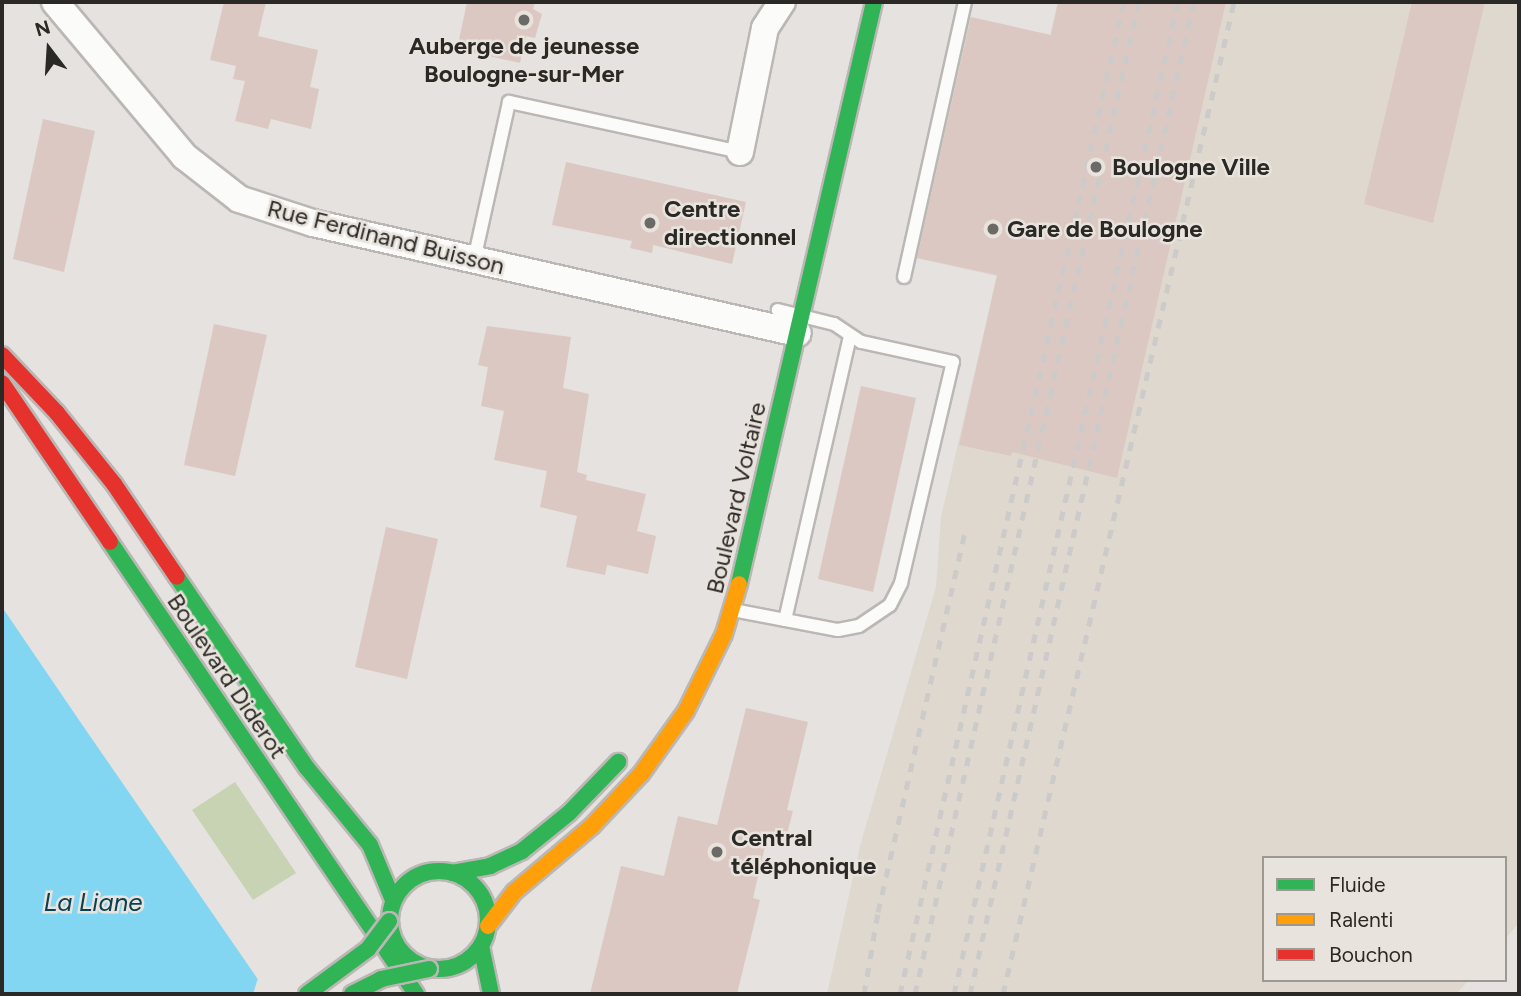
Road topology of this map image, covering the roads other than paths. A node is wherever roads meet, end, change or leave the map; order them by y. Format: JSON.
{"nodes":[{"id":1,"x":55,"y":2,"type":"edge"},
{"id":2,"x":782,"y":2,"type":"edge"},
{"id":3,"x":874,"y":2,"type":"edge"},
{"id":4,"x":965,"y":2,"type":"edge"},
{"id":5,"x":740,"y":152,"type":"joint"},
{"id":6,"x":474,"y":260,"type":"junction"},
{"id":7,"x":904,"y":277,"type":"dead end"},
{"id":8,"x":784,"y":322,"type":"junction"},
{"id":9,"x":850,"y":337,"type":"junction"},
{"id":10,"x":2,"y":355,"type":"edge"},
{"id":11,"x":2,"y":383,"type":"edge"},
{"id":12,"x":732,"y":610,"type":"junction"},
{"id":13,"x":785,"y":620,"type":"junction"},
{"id":14,"x":628,"y":749,"type":"dead end"},
{"id":15,"x":349,"y":818,"type":"junction"},
{"id":16,"x":395,"y":852,"type":"dead end"},
{"id":17,"x":412,"y":861,"type":"dead end"},
{"id":18,"x":433,"y":872,"type":"junction"},
{"id":19,"x":452,"y":873,"type":"junction"},
{"id":20,"x":393,"y":900,"type":"junction"},
{"id":21,"x":389,"y":921,"type":"junction"},
{"id":22,"x":488,"y":926,"type":"junction"},
{"id":23,"x":481,"y":946,"type":"junction"},
{"id":24,"x":436,"y":969,"type":"junction"},
{"id":25,"x":459,"y":983,"type":"dead end"},
{"id":26,"x":307,"y":994,"type":"edge"},
{"id":27,"x":352,"y":994,"type":"edge"},
{"id":28,"x":416,"y":994,"type":"edge"},
{"id":29,"x":491,"y":994,"type":"edge"}],
"edges":[{"from":1,"to":6,"type":"street","name":"Rue Ferdinand Buisson"},
{"from":2,"to":5,"type":"street"},
{"from":3,"to":8,"type":"street","name":"Boulevard Voltaire"},
{"from":4,"to":7,"type":"lane"},
{"from":5,"to":6,"type":"lane"},
{"from":6,"to":8,"type":"street","name":"Rue Ferdinand Buisson"},
{"from":8,"to":9,"type":"lane"},
{"from":8,"to":12,"type":"street","name":"Boulevard Voltaire"},
{"from":9,"to":13,"type":"lane"},
{"from":9,"to":13,"type":"lane"},
{"from":10,"to":15,"type":"street","name":"Boulevard Diderot"},
{"from":11,"to":28,"type":"street","name":"Boulevard Diderot"},
{"from":12,"to":13,"type":"lane"},
{"from":12,"to":22,"type":"street","name":"Boulevard Voltaire"},
{"from":14,"to":19,"type":"street"},
{"from":15,"to":16,"type":"street","name":"Boulevard Diderot"},
{"from":15,"to":20,"type":"street","name":"Boulevard Diderot"},
{"from":17,"to":18,"type":"street"},
{"from":18,"to":19,"type":"street"},
{"from":18,"to":20,"type":"street"},
{"from":19,"to":22,"type":"street"},
{"from":20,"to":21,"type":"street"},
{"from":21,"to":24,"type":"street"},
{"from":21,"to":26,"type":"street","bridge":true},
{"from":22,"to":23,"type":"street"},
{"from":23,"to":24,"type":"street"},
{"from":23,"to":29,"type":"street"},
{"from":24,"to":25,"type":"street"},
{"from":24,"to":27,"type":"street","bridge":true}]}
